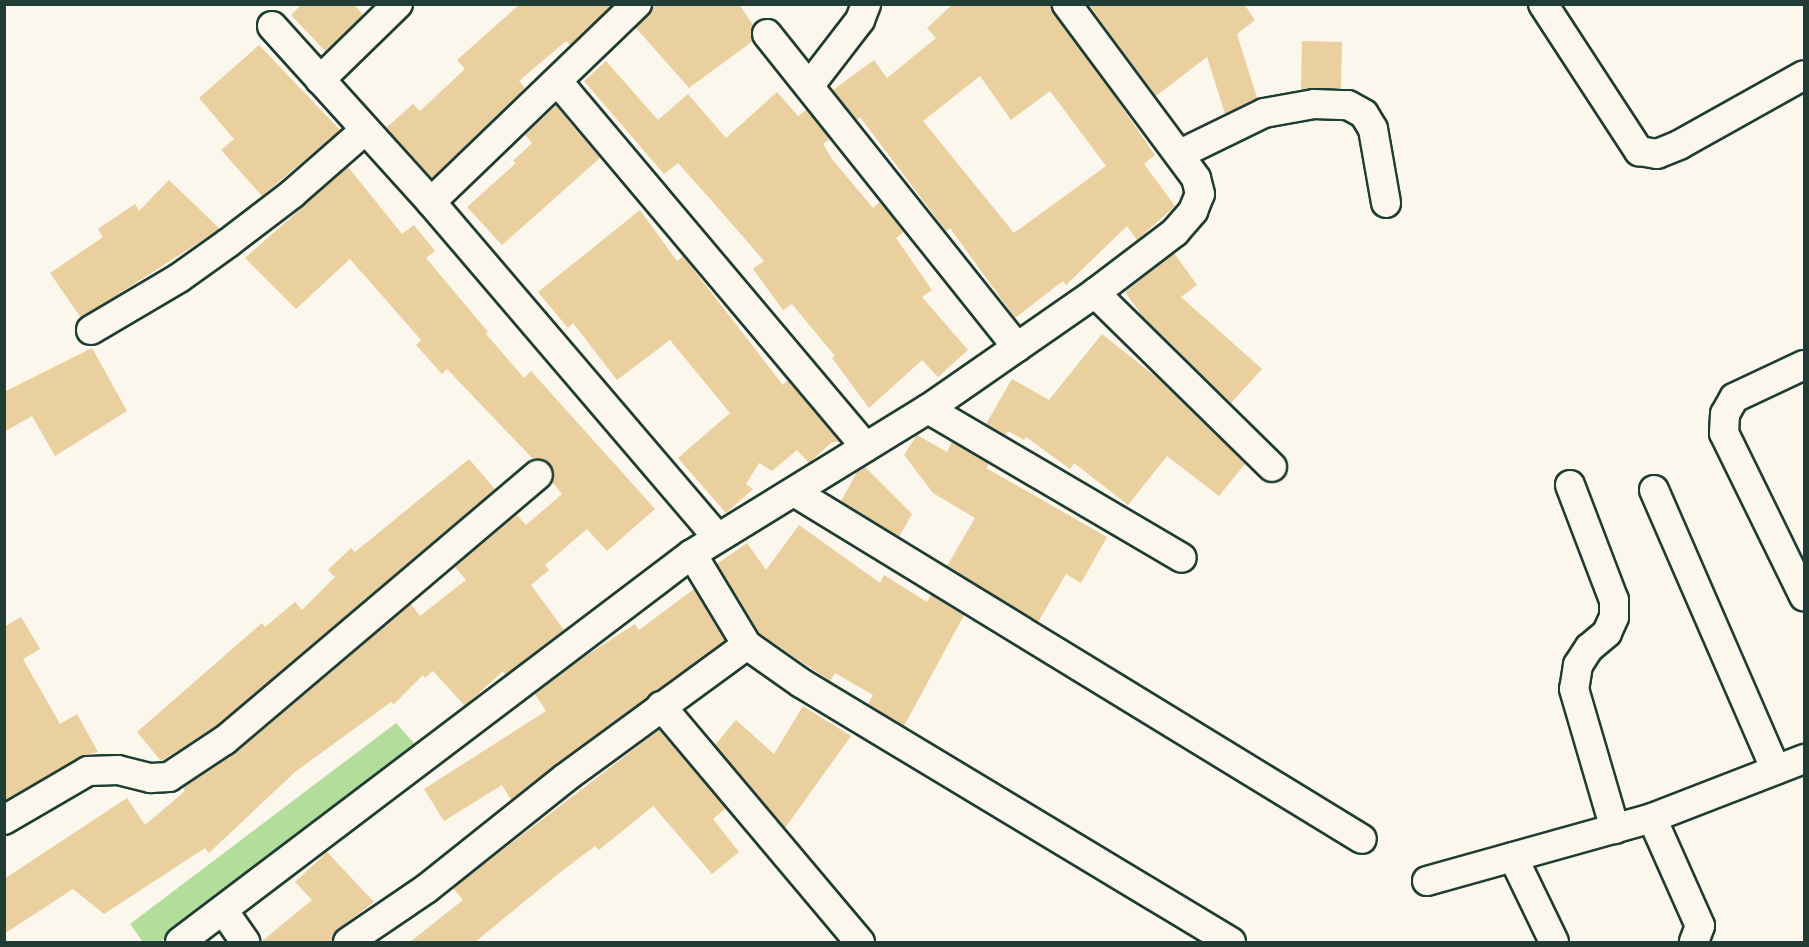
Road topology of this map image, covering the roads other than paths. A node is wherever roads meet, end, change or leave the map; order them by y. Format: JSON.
{"nodes":[{"id":1,"x":398,"y":4,"type":"edge"},
{"id":2,"x":637,"y":4,"type":"edge"},
{"id":3,"x":866,"y":4,"type":"edge"},
{"id":4,"x":1067,"y":4,"type":"edge"},
{"id":5,"x":1543,"y":4,"type":"edge"},
{"id":6,"x":272,"y":26,"type":"dead end"},
{"id":7,"x":767,"y":34,"type":"dead end"},
{"id":8,"x":1804,"y":75,"type":"edge"},
{"id":9,"x":320,"y":80,"type":"junction"},
{"id":10,"x":559,"y":82,"type":"junction"},
{"id":11,"x":810,"y":85,"type":"junction"},
{"id":12,"x":365,"y":130,"type":"junction"},
{"id":13,"x":1180,"y":154,"type":"junction"},
{"id":14,"x":430,"y":202,"type":"junction"},
{"id":15,"x":1386,"y":203,"type":"dead end"},
{"id":16,"x":1095,"y":293,"type":"junction"},
{"id":17,"x":91,"y":330,"type":"dead end"},
{"id":18,"x":1017,"y":347,"type":"junction"},
{"id":19,"x":1804,"y":365,"type":"edge"},
{"id":20,"x":928,"y":409,"type":"junction"},
{"id":21,"x":866,"y":447,"type":"junction"},
{"id":22,"x":1272,"y":467,"type":"dead end"},
{"id":23,"x":538,"y":476,"type":"dead end"},
{"id":24,"x":1570,"y":485,"type":"dead end"},
{"id":25,"x":1654,"y":490,"type":"dead end"},
{"id":26,"x":796,"y":493,"type":"junction"},
{"id":27,"x":717,"y":537,"type":"junction"},
{"id":28,"x":692,"y":554,"type":"junction"},
{"id":29,"x":1182,"y":558,"type":"dead end"},
{"id":30,"x":1804,"y":596,"type":"edge"},
{"id":31,"x":747,"y":645,"type":"junction"},
{"id":32,"x":661,"y":705,"type":"junction"},
{"id":33,"x":1804,"y":759,"type":"edge"},
{"id":34,"x":1776,"y":770,"type":"junction"},
{"id":35,"x":1652,"y":818,"type":"junction"},
{"id":36,"x":4,"y":820,"type":"edge"},
{"id":37,"x":1615,"y":829,"type":"junction"},
{"id":38,"x":1362,"y":839,"type":"dead end"},
{"id":39,"x":1513,"y":857,"type":"junction"},
{"id":40,"x":1427,"y":881,"type":"dead end"},
{"id":41,"x":223,"y":910,"type":"junction"},
{"id":42,"x":180,"y":942,"type":"edge"},
{"id":43,"x":245,"y":942,"type":"edge"},
{"id":44,"x":348,"y":942,"type":"edge"},
{"id":45,"x":860,"y":942,"type":"edge"},
{"id":46,"x":1231,"y":942,"type":"edge"},
{"id":47,"x":1554,"y":942,"type":"edge"},
{"id":48,"x":1694,"y":942,"type":"edge"}],
"edges":[{"from":1,"to":9,"type":"street"},
{"from":2,"to":10,"type":"street"},
{"from":3,"to":11,"type":"street"},
{"from":4,"to":13,"type":"street"},
{"from":5,"to":8,"type":"street"},
{"from":6,"to":9,"type":"street"},
{"from":7,"to":11,"type":"street"},
{"from":9,"to":12,"type":"street"},
{"from":10,"to":14,"type":"street"},
{"from":10,"to":21,"type":"street"},
{"from":11,"to":18,"type":"street"},
{"from":12,"to":14,"type":"street"},
{"from":12,"to":17,"type":"street"},
{"from":13,"to":15,"type":"street"},
{"from":13,"to":16,"type":"street"},
{"from":14,"to":27,"type":"street"},
{"from":16,"to":18,"type":"street"},
{"from":16,"to":22,"type":"street"},
{"from":18,"to":20,"type":"street"},
{"from":19,"to":30,"type":"street"},
{"from":20,"to":21,"type":"street"},
{"from":20,"to":29,"type":"street"},
{"from":21,"to":26,"type":"street"},
{"from":23,"to":36,"type":"street"},
{"from":24,"to":37,"type":"street"},
{"from":25,"to":34,"type":"street"},
{"from":26,"to":27,"type":"street"},
{"from":26,"to":38,"type":"street"},
{"from":27,"to":28,"type":"street"},
{"from":28,"to":31,"type":"street"},
{"from":28,"to":41,"type":"street"},
{"from":31,"to":32,"type":"street"},
{"from":31,"to":46,"type":"street"},
{"from":32,"to":44,"type":"street"},
{"from":32,"to":45,"type":"street"},
{"from":33,"to":34,"type":"street"},
{"from":34,"to":35,"type":"street"},
{"from":35,"to":37,"type":"street"},
{"from":35,"to":48,"type":"street"},
{"from":37,"to":39,"type":"street"},
{"from":39,"to":40,"type":"street"},
{"from":39,"to":47,"type":"street"},
{"from":41,"to":42,"type":"street"},
{"from":41,"to":43,"type":"street"}]}
